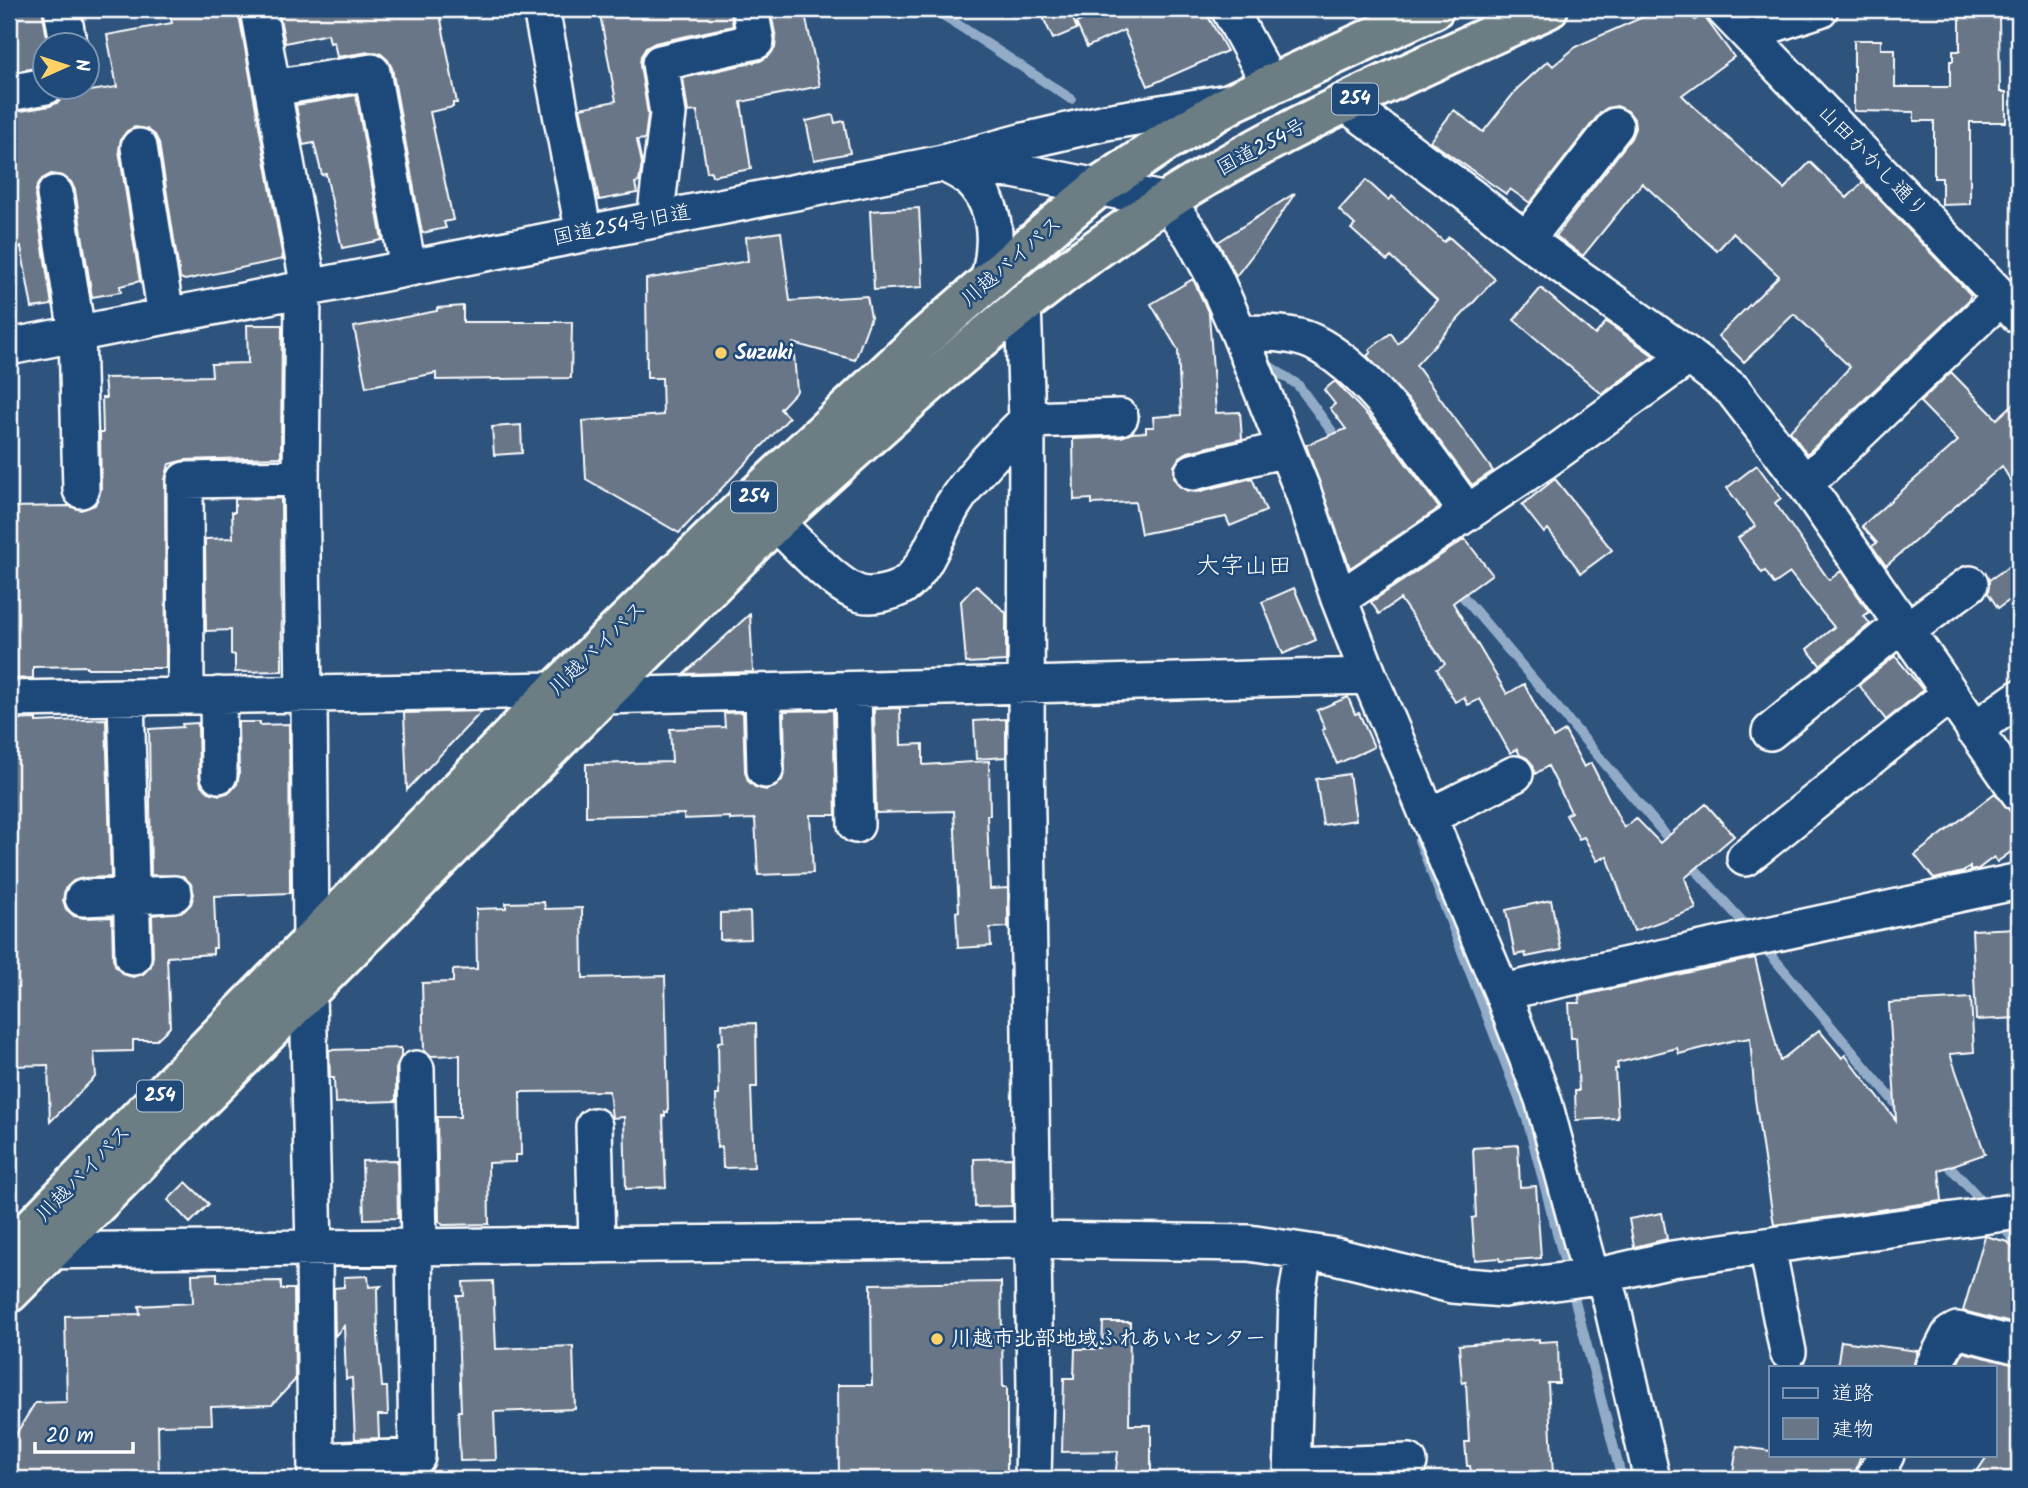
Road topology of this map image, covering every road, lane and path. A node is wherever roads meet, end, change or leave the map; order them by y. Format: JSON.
{"nodes":[{"id":1,"x":62,"y":9,"type":"edge"},
{"id":2,"x":258,"y":9,"type":"edge"},
{"id":3,"x":541,"y":9,"type":"edge"},
{"id":4,"x":750,"y":9,"type":"edge"},
{"id":5,"x":1229,"y":9,"type":"edge"},
{"id":6,"x":1434,"y":9,"type":"edge"},
{"id":7,"x":1548,"y":9,"type":"edge"},
{"id":8,"x":1820,"y":9,"type":"edge"},
{"id":9,"x":1736,"y":21,"type":"edge"},
{"id":10,"x":66,"y":32,"type":"edge"},
{"id":11,"x":1270,"y":84,"type":"junction"},
{"id":12,"x":273,"y":88,"type":"junction"},
{"id":13,"x":32,"y":89,"type":"edge"},
{"id":14,"x":9,"y":93,"type":"edge"},
{"id":15,"x":1235,"y":101,"type":"junction"},
{"id":16,"x":1346,"y":104,"type":"junction"},
{"id":17,"x":1615,"y":126,"type":"dead end"},
{"id":18,"x":139,"y":147,"type":"dead end"},
{"id":19,"x":943,"y":163,"type":"junction"},
{"id":20,"x":1099,"y":187,"type":"junction"},
{"id":21,"x":55,"y":194,"type":"dead end"},
{"id":22,"x":1167,"y":201,"type":"junction"},
{"id":23,"x":655,"y":220,"type":"junction"},
{"id":24,"x":584,"y":234,"type":"junction"},
{"id":25,"x":1526,"y":240,"type":"junction"},
{"id":26,"x":408,"y":268,"type":"junction"},
{"id":27,"x":987,"y":284,"type":"junction"},
{"id":28,"x":306,"y":288,"type":"junction"},
{"id":29,"x":1023,"y":303,"type":"junction"},
{"id":30,"x":2010,"y":307,"type":"edge"},
{"id":31,"x":166,"y":316,"type":"junction"},
{"id":32,"x":77,"y":333,"type":"junction"},
{"id":33,"x":1239,"y":333,"type":"junction"},
{"id":34,"x":9,"y":347,"type":"edge"},
{"id":35,"x":1689,"y":356,"type":"junction"},
{"id":36,"x":1120,"y":417,"type":"dead end"},
{"id":37,"x":1027,"y":420,"type":"junction"},
{"id":38,"x":1285,"y":449,"type":"junction"},
{"id":39,"x":1193,"y":472,"type":"dead end"},
{"id":40,"x":301,"y":478,"type":"junction"},
{"id":41,"x":1805,"y":484,"type":"junction"},
{"id":42,"x":80,"y":490,"type":"dead end"},
{"id":43,"x":1467,"y":512,"type":"junction"},
{"id":44,"x":775,"y":522,"type":"junction"},
{"id":45,"x":1970,"y":584,"type":"dead end"},
{"id":46,"x":1339,"y":599,"type":"junction"},
{"id":47,"x":1904,"y":627,"type":"junction"},
{"id":48,"x":1368,"y":676,"type":"junction"},
{"id":49,"x":1026,"y":686,"type":"junction"},
{"id":50,"x":556,"y":690,"type":"junction"},
{"id":51,"x":853,"y":691,"type":"junction"},
{"id":52,"x":763,"y":692,"type":"junction"},
{"id":53,"x":1950,"y":694,"type":"junction"},
{"id":54,"x":202,"y":695,"type":"junction"},
{"id":55,"x":306,"y":696,"type":"junction"},
{"id":56,"x":602,"y":696,"type":"junction"},
{"id":57,"x":127,"y":697,"type":"junction"},
{"id":58,"x":2019,"y":698,"type":"edge"},
{"id":59,"x":9,"y":699,"type":"edge"},
{"id":60,"x":1974,"y":730,"type":"junction"},
{"id":61,"x":1770,"y":732,"type":"dead end"},
{"id":62,"x":765,"y":770,"type":"dead end"},
{"id":63,"x":1515,"y":774,"type":"dead end"},
{"id":64,"x":219,"y":775,"type":"dead end"},
{"id":65,"x":2019,"y":793,"type":"edge"},
{"id":66,"x":1428,"y":817,"type":"junction"},
{"id":67,"x":856,"y":825,"type":"dead end"},
{"id":68,"x":1745,"y":858,"type":"dead end"},
{"id":69,"x":2019,"y":881,"type":"edge"},
{"id":70,"x":174,"y":894,"type":"dead end"},
{"id":71,"x":131,"y":897,"type":"junction"},
{"id":72,"x":83,"y":898,"type":"dead end"},
{"id":73,"x":311,"y":940,"type":"junction"},
{"id":74,"x":133,"y":957,"type":"dead end"},
{"id":75,"x":308,"y":992,"type":"junction"},
{"id":76,"x":1502,"y":992,"type":"junction"},
{"id":77,"x":416,"y":1069,"type":"dead end"},
{"id":78,"x":594,"y":1126,"type":"dead end"},
{"id":79,"x":2019,"y":1211,"type":"edge"},
{"id":80,"x":1032,"y":1240,"type":"junction"},
{"id":81,"x":597,"y":1245,"type":"junction"},
{"id":82,"x":417,"y":1247,"type":"junction"},
{"id":83,"x":1767,"y":1247,"type":"junction"},
{"id":84,"x":314,"y":1248,"type":"junction"},
{"id":85,"x":9,"y":1251,"type":"edge"},
{"id":86,"x":50,"y":1251,"type":"junction"},
{"id":87,"x":1304,"y":1252,"type":"junction"},
{"id":88,"x":1594,"y":1276,"type":"junction"},
{"id":89,"x":9,"y":1293,"type":"edge"},
{"id":90,"x":2019,"y":1346,"type":"edge"},
{"id":91,"x":1788,"y":1352,"type":"dead end"},
{"id":92,"x":1934,"y":1366,"type":"edge"},
{"id":93,"x":1885,"y":1456,"type":"edge"},
{"id":94,"x":1409,"y":1462,"type":"dead end"},
{"id":95,"x":316,"y":1470,"type":"edge"},
{"id":96,"x":1293,"y":1473,"type":"edge"},
{"id":97,"x":1033,"y":1479,"type":"edge"},
{"id":98,"x":1652,"y":1479,"type":"edge"},
{"id":99,"x":1873,"y":1479,"type":"edge"}],
"edges":[{"from":1,"to":10,"type":"street"},
{"from":2,"to":12,"type":"street"},
{"from":3,"to":24,"type":"street"},
{"from":4,"to":23,"type":"street"},
{"from":5,"to":11,"type":"street"},
{"from":6,"to":11,"type":"highway","number":"254"},
{"from":7,"to":16,"type":"highway","name":"国道254号","number":"254"},
{"from":8,"to":9,"type":"street"},
{"from":9,"to":30,"type":"street","name":"山田かかし通り"},
{"from":11,"to":15,"type":"highway","number":"254"},
{"from":12,"to":26,"type":"street"},
{"from":12,"to":28,"type":"street"},
{"from":13,"to":14,"type":"street"},
{"from":15,"to":19,"type":"street","name":"国道254号旧道"},
{"from":15,"to":20,"type":"highway","name":"川越バイパス","number":"254"},
{"from":16,"to":22,"type":"highway","name":"国道254号","number":"254"},
{"from":16,"to":25,"type":"street"},
{"from":17,"to":25,"type":"street"},
{"from":18,"to":31,"type":"street"},
{"from":19,"to":20,"type":"street"},
{"from":19,"to":23,"type":"street","name":"国道254号旧道"},
{"from":19,"to":27,"type":"street"},
{"from":20,"to":22,"type":"street"},
{"from":20,"to":27,"type":"highway","name":"川越バイパス","number":"254"},
{"from":21,"to":32,"type":"street"},
{"from":22,"to":29,"type":"highway","name":"川越バイパス","number":"254"},
{"from":22,"to":33,"type":"street"},
{"from":23,"to":24,"type":"street","name":"国道254号旧道"},
{"from":24,"to":26,"type":"street","name":"国道254号旧道"},
{"from":25,"to":35,"type":"street"},
{"from":26,"to":28,"type":"street","name":"国道254号旧道"},
{"from":27,"to":50,"type":"highway","name":"川越バイパス","number":"254"},
{"from":28,"to":31,"type":"street","name":"国道254号旧道"},
{"from":28,"to":40,"type":"street"},
{"from":29,"to":37,"type":"street"},
{"from":29,"to":44,"type":"highway","name":"川越バイパス","number":"254"},
{"from":30,"to":41,"type":"street"},
{"from":31,"to":32,"type":"street","name":"国道254号旧道"},
{"from":32,"to":34,"type":"street","name":"国道254号旧道"},
{"from":32,"to":42,"type":"street"},
{"from":33,"to":38,"type":"street"},
{"from":33,"to":43,"type":"street"},
{"from":35,"to":41,"type":"street"},
{"from":35,"to":43,"type":"street"},
{"from":36,"to":37,"type":"street"},
{"from":37,"to":44,"type":"street"},
{"from":37,"to":49,"type":"street"},
{"from":38,"to":39,"type":"street"},
{"from":38,"to":46,"type":"street"},
{"from":40,"to":54,"type":"street"},
{"from":40,"to":55,"type":"street"},
{"from":41,"to":47,"type":"street"},
{"from":43,"to":46,"type":"street"},
{"from":44,"to":56,"type":"highway","name":"川越バイパス","number":"254"},
{"from":45,"to":47,"type":"street"},
{"from":46,"to":48,"type":"street"},
{"from":47,"to":53,"type":"street"},
{"from":47,"to":61,"type":"street"},
{"from":48,"to":49,"type":"street"},
{"from":48,"to":66,"type":"street"},
{"from":49,"to":51,"type":"street"},
{"from":49,"to":80,"type":"street"},
{"from":50,"to":55,"type":"street"},
{"from":50,"to":73,"type":"highway","name":"川越バイパス","number":"254"},
{"from":51,"to":52,"type":"street"},
{"from":51,"to":67,"type":"street"},
{"from":52,"to":56,"type":"street"},
{"from":52,"to":62,"type":"street"},
{"from":53,"to":60,"type":"street"},
{"from":53,"to":68,"type":"street"},
{"from":54,"to":55,"type":"street"},
{"from":54,"to":57,"type":"street"},
{"from":54,"to":64,"type":"street"},
{"from":55,"to":73,"type":"street"},
{"from":56,"to":75,"type":"highway","name":"川越バイパス","number":"254"},
{"from":57,"to":59,"type":"street"},
{"from":57,"to":71,"type":"street"},
{"from":58,"to":60,"type":"street"},
{"from":60,"to":65,"type":"street"},
{"from":63,"to":66,"type":"street"},
{"from":66,"to":76,"type":"street"},
{"from":69,"to":76,"type":"street"},
{"from":70,"to":71,"type":"street"},
{"from":71,"to":72,"type":"street"},
{"from":71,"to":74,"type":"street"},
{"from":73,"to":85,"type":"highway","name":"川越バイパス","number":"254"},
{"from":75,"to":84,"type":"street"},
{"from":75,"to":86,"type":"highway","name":"川越バイパス","number":"254"},
{"from":76,"to":88,"type":"street"},
{"from":77,"to":82,"type":"street"},
{"from":78,"to":81,"type":"street"},
{"from":79,"to":83,"type":"street"},
{"from":80,"to":81,"type":"street"},
{"from":80,"to":87,"type":"street"},
{"from":80,"to":97,"type":"street"},
{"from":81,"to":82,"type":"street"},
{"from":82,"to":84,"type":"street"},
{"from":82,"to":95,"type":"street"},
{"from":83,"to":88,"type":"street"},
{"from":83,"to":91,"type":"street"},
{"from":84,"to":86,"type":"street"},
{"from":84,"to":95,"type":"street"},
{"from":85,"to":86,"type":"street"},
{"from":86,"to":89,"type":"highway","name":"川越バイパス","number":"254"},
{"from":87,"to":88,"type":"street"},
{"from":87,"to":96,"type":"street"},
{"from":88,"to":98,"type":"street"},
{"from":90,"to":92,"type":"street"},
{"from":93,"to":99,"type":"street"},
{"from":94,"to":96,"type":"street"}]}
